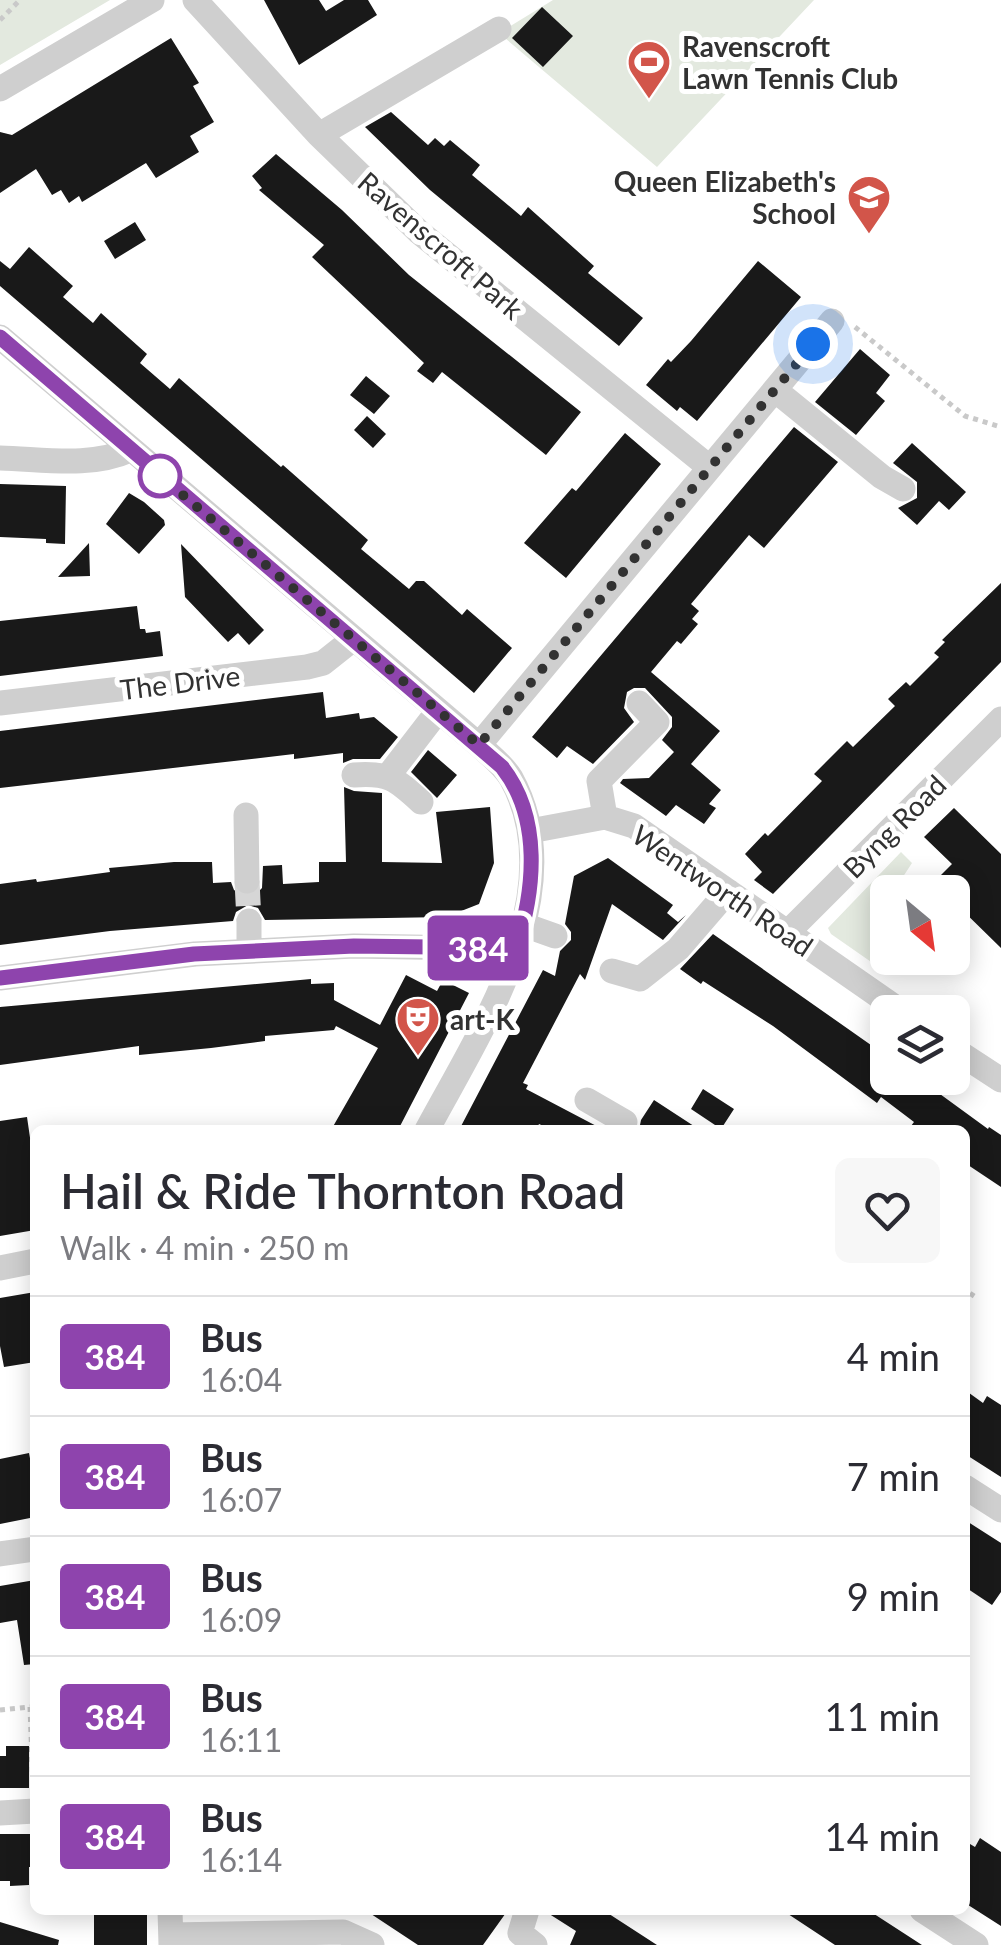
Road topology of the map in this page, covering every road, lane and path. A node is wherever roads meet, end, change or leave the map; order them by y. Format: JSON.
{"nodes":[{"id":1,"x":20,"y":0,"type":"edge"},
{"id":2,"x":152,"y":0,"type":"edge"},
{"id":3,"x":196,"y":0,"type":"edge"},
{"id":4,"x":0,"y":20,"type":"edge"},
{"id":5,"x":500,"y":28,"type":"dead end"},
{"id":6,"x":0,"y":89,"type":"edge"},
{"id":7,"x":319,"y":135,"type":"junction"},
{"id":8,"x":843,"y":324,"type":"joint"},
{"id":9,"x":0,"y":337,"type":"edge"},
{"id":10,"x":775,"y":390,"type":"junction"},
{"id":11,"x":1001,"y":427,"type":"edge"},
{"id":12,"x":130,"y":450,"type":"junction"},
{"id":13,"x":0,"y":458,"type":"edge"},
{"id":14,"x":709,"y":467,"type":"junction"},
{"id":15,"x":903,"y":489,"type":"dead end"},
{"id":16,"x":352,"y":640,"type":"junction"},
{"id":17,"x":0,"y":703,"type":"edge"},
{"id":18,"x":638,"y":703,"type":"dead end"},
{"id":19,"x":438,"y":712,"type":"junction"},
{"id":20,"x":1001,"y":719,"type":"edge"},
{"id":21,"x":479,"y":745,"type":"junction"},
{"id":22,"x":354,"y":775,"type":"dead end"},
{"id":23,"x":388,"y":776,"type":"junction"},
{"id":24,"x":422,"y":802,"type":"dead end"},
{"id":25,"x":246,"y":815,"type":"dead end"},
{"id":26,"x":606,"y":817,"type":"junction"},
{"id":27,"x":530,"y":831,"type":"junction"},
{"id":28,"x":248,"y":881,"type":"tunnel mouth"},
{"id":29,"x":728,"y":891,"type":"junction"},
{"id":30,"x":248,"y":920,"type":"tunnel mouth"},
{"id":31,"x":787,"y":933,"type":"junction"},
{"id":32,"x":555,"y":936,"type":"dead end"},
{"id":33,"x":520,"y":937,"type":"junction"},
{"id":34,"x":250,"y":951,"type":"junction"},
{"id":35,"x":612,"y":970,"type":"dead end"},
{"id":36,"x":0,"y":978,"type":"edge"},
{"id":37,"x":877,"y":995,"type":"edge"},
{"id":38,"x":970,"y":1060,"type":"edge"},
{"id":39,"x":1001,"y":1080,"type":"edge"},
{"id":40,"x":587,"y":1100,"type":"dead end"},
{"id":41,"x":430,"y":1125,"type":"edge"},
{"id":42,"x":623,"y":1125,"type":"edge"},
{"id":43,"x":30,"y":1262,"type":"edge"},
{"id":44,"x":0,"y":1268,"type":"edge"},
{"id":45,"x":976,"y":1289,"type":"dead end"},
{"id":46,"x":970,"y":1298,"type":"edge"},
{"id":47,"x":970,"y":1490,"type":"edge"},
{"id":48,"x":1001,"y":1510,"type":"edge"},
{"id":49,"x":30,"y":1550,"type":"edge"},
{"id":50,"x":0,"y":1554,"type":"edge"},
{"id":51,"x":30,"y":1707,"type":"edge"},
{"id":52,"x":0,"y":1710,"type":"edge"},
{"id":53,"x":30,"y":1811,"type":"edge"},
{"id":54,"x":0,"y":1813,"type":"edge"},
{"id":55,"x":525,"y":1915,"type":"edge"},
{"id":56,"x":930,"y":1915,"type":"edge"},
{"id":57,"x":344,"y":1921,"type":"edge"},
{"id":58,"x":171,"y":1930,"type":"edge"},
{"id":59,"x":372,"y":1945,"type":"edge"},
{"id":60,"x":535,"y":1945,"type":"edge"},
{"id":61,"x":976,"y":1945,"type":"edge"}],
"edges":[{"from":1,"to":4,"type":"path"},
{"from":2,"to":6,"type":"street"},
{"from":3,"to":7,"type":"street","name":"Ravenscroft Park"},
{"from":5,"to":7,"type":"street"},
{"from":7,"to":14,"type":"street","name":"Ravenscroft Park"},
{"from":8,"to":10,"type":"street"},
{"from":8,"to":11,"type":"path"},
{"from":9,"to":12,"type":"street"},
{"from":10,"to":14,"type":"street"},
{"from":10,"to":15,"type":"street"},
{"from":12,"to":13,"type":"street"},
{"from":12,"to":16,"type":"street"},
{"from":14,"to":21,"type":"street"},
{"from":16,"to":17,"type":"street","name":"The Drive"},
{"from":16,"to":19,"type":"street"},
{"from":18,"to":26,"type":"street"},
{"from":19,"to":21,"type":"street"},
{"from":19,"to":23,"type":"street"},
{"from":20,"to":31,"type":"street","name":"Byng Road"},
{"from":21,"to":27,"type":"street"},
{"from":22,"to":23,"type":"street"},
{"from":23,"to":24,"type":"street"},
{"from":25,"to":28,"type":"street"},
{"from":26,"to":27,"type":"street","name":"Wentworth Road"},
{"from":26,"to":29,"type":"street","name":"Wentworth Road"},
{"from":27,"to":33,"type":"street"},
{"from":29,"to":31,"type":"street","name":"Wentworth Road"},
{"from":29,"to":35,"type":"street"},
{"from":30,"to":34,"type":"street"},
{"from":31,"to":37,"type":"street","name":"Wentworth Road"},
{"from":32,"to":33,"type":"street"},
{"from":33,"to":34,"type":"street"},
{"from":33,"to":41,"type":"street"},
{"from":34,"to":36,"type":"street"},
{"from":38,"to":39,"type":"street"},
{"from":40,"to":42,"type":"street"},
{"from":43,"to":44,"type":"street"},
{"from":45,"to":46,"type":"path"},
{"from":47,"to":48,"type":"street"},
{"from":49,"to":50,"type":"street"},
{"from":51,"to":52,"type":"path"},
{"from":53,"to":54,"type":"street"},
{"from":55,"to":60,"type":"street"},
{"from":56,"to":61,"type":"street"},
{"from":57,"to":58,"type":"street"},
{"from":57,"to":59,"type":"street"}]}
